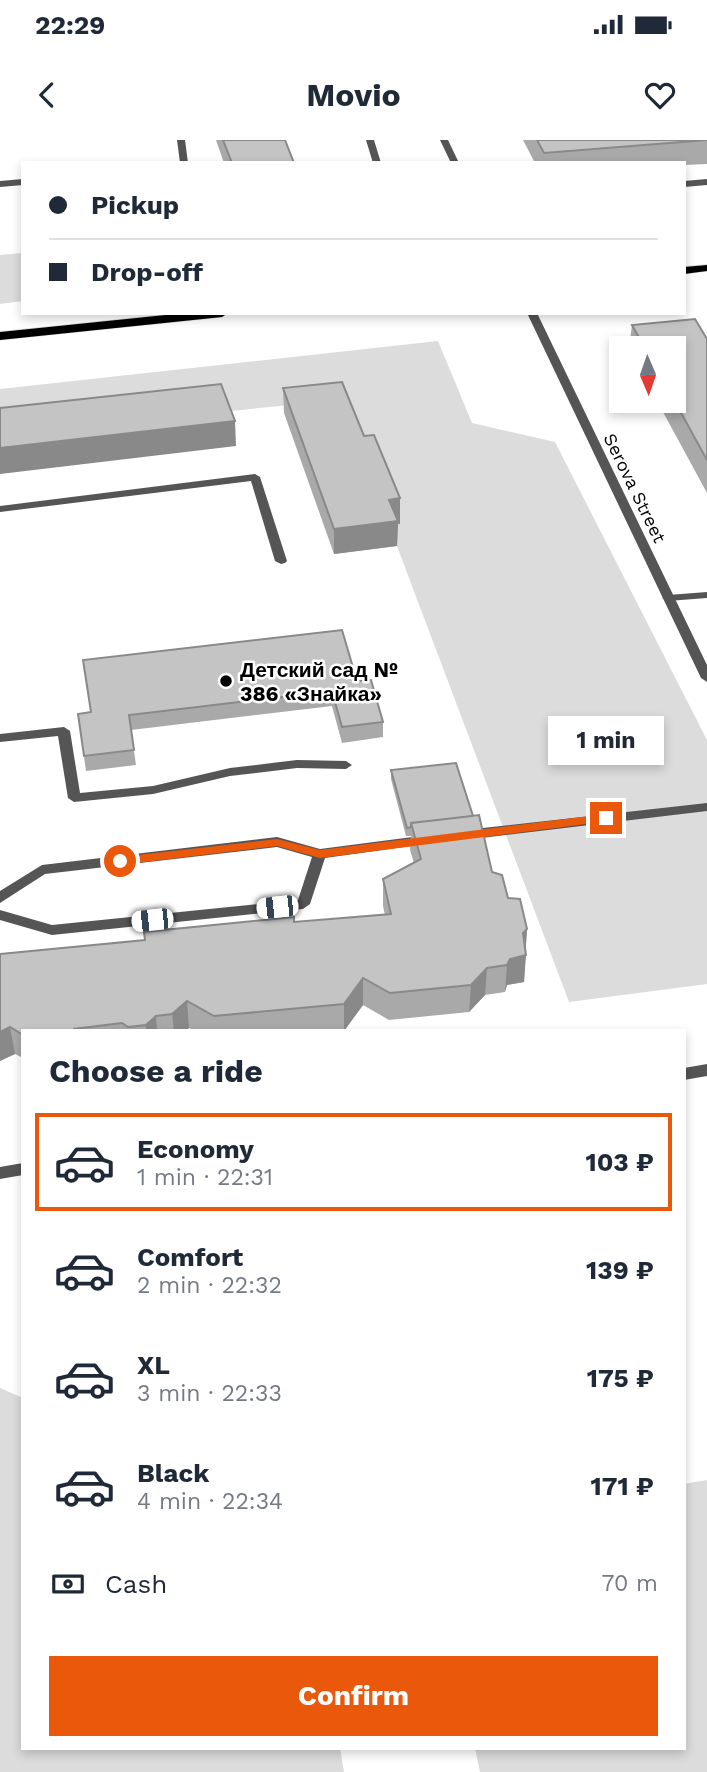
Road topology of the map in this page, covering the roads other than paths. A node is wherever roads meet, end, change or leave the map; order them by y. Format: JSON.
{"nodes":[{"id":1,"x":181,"y":140,"type":"edge"},
{"id":2,"x":370,"y":140,"type":"edge"},
{"id":3,"x":444,"y":140,"type":"edge"},
{"id":4,"x":184,"y":161,"type":"edge"},
{"id":5,"x":376,"y":161,"type":"edge"},
{"id":6,"x":454,"y":161,"type":"edge"},
{"id":7,"x":21,"y":182,"type":"edge"},
{"id":8,"x":707,"y":182,"type":"edge"},
{"id":9,"x":0,"y":184,"type":"edge"},
{"id":10,"x":686,"y":184,"type":"edge"},
{"id":11,"x":707,"y":268,"type":"edge"},
{"id":12,"x":686,"y":271,"type":"edge"},
{"id":13,"x":203,"y":315,"type":"edge"},
{"id":14,"x":532,"y":315,"type":"edge"},
{"id":15,"x":0,"y":336,"type":"edge"},
{"id":16,"x":0,"y":509,"type":"edge"},
{"id":17,"x":281,"y":561,"type":"dead end"},
{"id":18,"x":707,"y":594,"type":"edge"},
{"id":19,"x":668,"y":598,"type":"junction"},
{"id":20,"x":707,"y":678,"type":"edge"},
{"id":21,"x":0,"y":738,"type":"edge"},
{"id":22,"x":346,"y":765,"type":"dead end"},
{"id":23,"x":707,"y":807,"type":"edge"},
{"id":24,"x":320,"y":854,"type":"junction"},
{"id":25,"x":0,"y":898,"type":"edge"},
{"id":26,"x":0,"y":915,"type":"edge"},
{"id":27,"x":707,"y":1070,"type":"edge"},
{"id":28,"x":686,"y":1074,"type":"edge"},
{"id":29,"x":21,"y":1169,"type":"edge"},
{"id":30,"x":0,"y":1173,"type":"edge"}],
"edges":[{"from":1,"to":4,"type":"street"},
{"from":2,"to":5,"type":"street"},
{"from":3,"to":6,"type":"street"},
{"from":7,"to":9,"type":"street"},
{"from":8,"to":10,"type":"street"},
{"from":11,"to":12,"type":"main road"},
{"from":13,"to":15,"type":"main road"},
{"from":14,"to":19,"type":"street","name":"Serova Street"},
{"from":16,"to":17,"type":"street"},
{"from":18,"to":19,"type":"street"},
{"from":19,"to":20,"type":"street","name":"Serova Street"},
{"from":21,"to":22,"type":"street"},
{"from":23,"to":24,"type":"street"},
{"from":24,"to":25,"type":"street"},
{"from":24,"to":26,"type":"street"},
{"from":27,"to":28,"type":"street"},
{"from":29,"to":30,"type":"street"}]}
